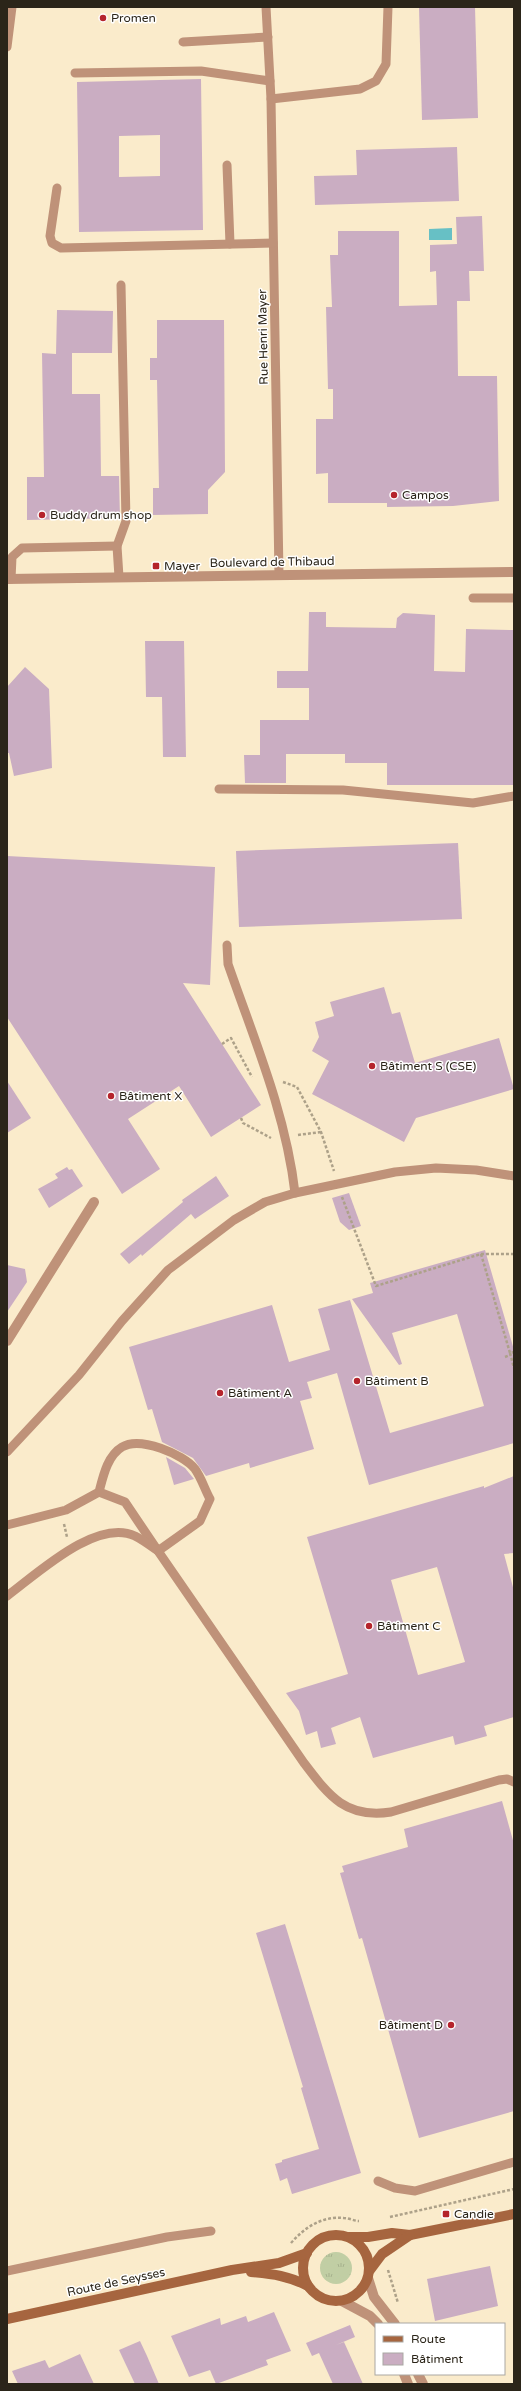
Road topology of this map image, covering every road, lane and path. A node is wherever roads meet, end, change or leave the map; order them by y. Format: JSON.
{"nodes":[{"id":1,"x":12,"y":7,"type":"edge"},
{"id":2,"x":266,"y":7,"type":"edge"},
{"id":3,"x":388,"y":7,"type":"edge"},
{"id":4,"x":268,"y":37,"type":"junction"},
{"id":5,"x":183,"y":42,"type":"dead end"},
{"id":6,"x":7,"y":47,"type":"edge"},
{"id":7,"x":75,"y":73,"type":"dead end"},
{"id":8,"x":270,"y":81,"type":"junction"},
{"id":9,"x":271,"y":99,"type":"junction"},
{"id":10,"x":227,"y":165,"type":"dead end"},
{"id":11,"x":57,"y":188,"type":"dead end"},
{"id":12,"x":273,"y":243,"type":"junction"},
{"id":13,"x":230,"y":244,"type":"junction"},
{"id":14,"x":121,"y":285,"type":"dead end"},
{"id":15,"x":117,"y":546,"type":"junction"},
{"id":16,"x":514,"y":572,"type":"edge"},
{"id":17,"x":279,"y":575,"type":"junction"},
{"id":18,"x":119,"y":577,"type":"junction"},
{"id":19,"x":9,"y":579,"type":"edge"},
{"id":20,"x":474,"y":598,"type":"dead end"},
{"id":21,"x":514,"y":598,"type":"edge"},
{"id":22,"x":219,"y":789,"type":"dead end"},
{"id":23,"x":514,"y":796,"type":"edge"},
{"id":24,"x":227,"y":945,"type":"dead end"},
{"id":25,"x":222,"y":1044,"type":"dead end"},
{"id":26,"x":270,"y":1083,"type":"junction"},
{"id":27,"x":514,"y":1176,"type":"edge"},
{"id":28,"x":339,"y":1185,"type":"junction"},
{"id":29,"x":295,"y":1193,"type":"junction"},
{"id":30,"x":94,"y":1202,"type":"dead end"},
{"id":31,"x":481,"y":1254,"type":"junction"},
{"id":32,"x":514,"y":1254,"type":"edge"},
{"id":33,"x":7,"y":1341,"type":"edge"},
{"id":34,"x":514,"y":1352,"type":"edge"},
{"id":35,"x":510,"y":1354,"type":"junction"},
{"id":36,"x":505,"y":1357,"type":"dead end"},
{"id":37,"x":514,"y":1368,"type":"edge"},
{"id":38,"x":7,"y":1452,"type":"edge"},
{"id":39,"x":99,"y":1492,"type":"junction"},
{"id":40,"x":66,"y":1510,"type":"junction"},
{"id":41,"x":7,"y":1525,"type":"edge"},
{"id":42,"x":72,"y":1548,"type":"junction"},
{"id":43,"x":158,"y":1551,"type":"junction"},
{"id":44,"x":7,"y":1596,"type":"edge"},
{"id":45,"x":514,"y":1782,"type":"edge"},
{"id":46,"x":514,"y":2162,"type":"edge"},
{"id":47,"x":378,"y":2181,"type":"dead end"},
{"id":48,"x":514,"y":2214,"type":"edge"},
{"id":49,"x":211,"y":2231,"type":"dead end"},
{"id":50,"x":410,"y":2235,"type":"junction"},
{"id":51,"x":347,"y":2237,"type":"junction"},
{"id":52,"x":307,"y":2253,"type":"junction"},
{"id":53,"x":389,"y":2266,"type":"dead end"},
{"id":54,"x":232,"y":2270,"type":"junction"},
{"id":55,"x":7,"y":2271,"type":"edge"},
{"id":56,"x":369,"y":2274,"type":"junction"},
{"id":57,"x":308,"y":2286,"type":"junction"},
{"id":58,"x":342,"y":2301,"type":"junction"},
{"id":59,"x":399,"y":2305,"type":"dead end"},
{"id":60,"x":7,"y":2319,"type":"edge"},
{"id":61,"x":377,"y":2323,"type":"edge"},
{"id":62,"x":394,"y":2323,"type":"edge"},
{"id":63,"x":418,"y":2375,"type":"edge"},
{"id":64,"x":423,"y":2384,"type":"edge"}],
"edges":[{"from":1,"to":6,"type":"lane"},
{"from":2,"to":4,"type":"lane","name":"Rue Henri Mayer"},
{"from":3,"to":9,"type":"lane"},
{"from":4,"to":5,"type":"lane"},
{"from":4,"to":8,"type":"lane","name":"Rue Henri Mayer"},
{"from":7,"to":8,"type":"lane"},
{"from":8,"to":9,"type":"lane","name":"Rue Henri Mayer"},
{"from":9,"to":12,"type":"lane","name":"Rue Henri Mayer"},
{"from":10,"to":13,"type":"lane"},
{"from":11,"to":13,"type":"lane"},
{"from":12,"to":13,"type":"lane"},
{"from":12,"to":17,"type":"lane","name":"Rue Henri Mayer"},
{"from":14,"to":15,"type":"lane"},
{"from":15,"to":18,"type":"lane"},
{"from":15,"to":19,"type":"lane"},
{"from":16,"to":17,"type":"street","name":"Boulevard de Thibaud"},
{"from":17,"to":18,"type":"street","name":"Boulevard de Thibaud"},
{"from":18,"to":19,"type":"street","name":"Boulevard de Thibaud"},
{"from":20,"to":21,"type":"lane"},
{"from":22,"to":23,"type":"lane"},
{"from":24,"to":26,"type":"lane"},
{"from":25,"to":26,"type":"path"},
{"from":26,"to":28,"type":"path"},
{"from":26,"to":29,"type":"lane"},
{"from":27,"to":28,"type":"lane"},
{"from":28,"to":29,"type":"lane"},
{"from":28,"to":31,"type":"path"},
{"from":29,"to":38,"type":"lane"},
{"from":30,"to":33,"type":"street"},
{"from":31,"to":32,"type":"path"},
{"from":31,"to":35,"type":"path"},
{"from":34,"to":35,"type":"path"},
{"from":35,"to":36,"type":"path"},
{"from":35,"to":37,"type":"path"},
{"from":39,"to":40,"type":"lane"},
{"from":39,"to":43,"type":"lane"},
{"from":39,"to":43,"type":"lane"},
{"from":40,"to":41,"type":"lane"},
{"from":40,"to":42,"type":"path"},
{"from":42,"to":43,"type":"lane"},
{"from":42,"to":44,"type":"lane"},
{"from":43,"to":45,"type":"lane"},
{"from":46,"to":47,"type":"lane"},
{"from":48,"to":50,"type":"main road"},
{"from":49,"to":55,"type":"lane"},
{"from":50,"to":51,"type":"main road"},
{"from":50,"to":56,"type":"main road"},
{"from":51,"to":52,"type":"main road"},
{"from":51,"to":56,"type":"main road"},
{"from":52,"to":54,"type":"main road","name":"Route de Seysses"},
{"from":52,"to":57,"type":"main road"},
{"from":53,"to":59,"type":"path"},
{"from":54,"to":57,"type":"main road","name":"Route de Seysses"},
{"from":54,"to":60,"type":"main road","name":"Route de Seysses"},
{"from":56,"to":58,"type":"main road"},
{"from":56,"to":62,"type":"street"},
{"from":57,"to":58,"type":"main road"},
{"from":58,"to":61,"type":"street"},
{"from":63,"to":64,"type":"street"}]}
